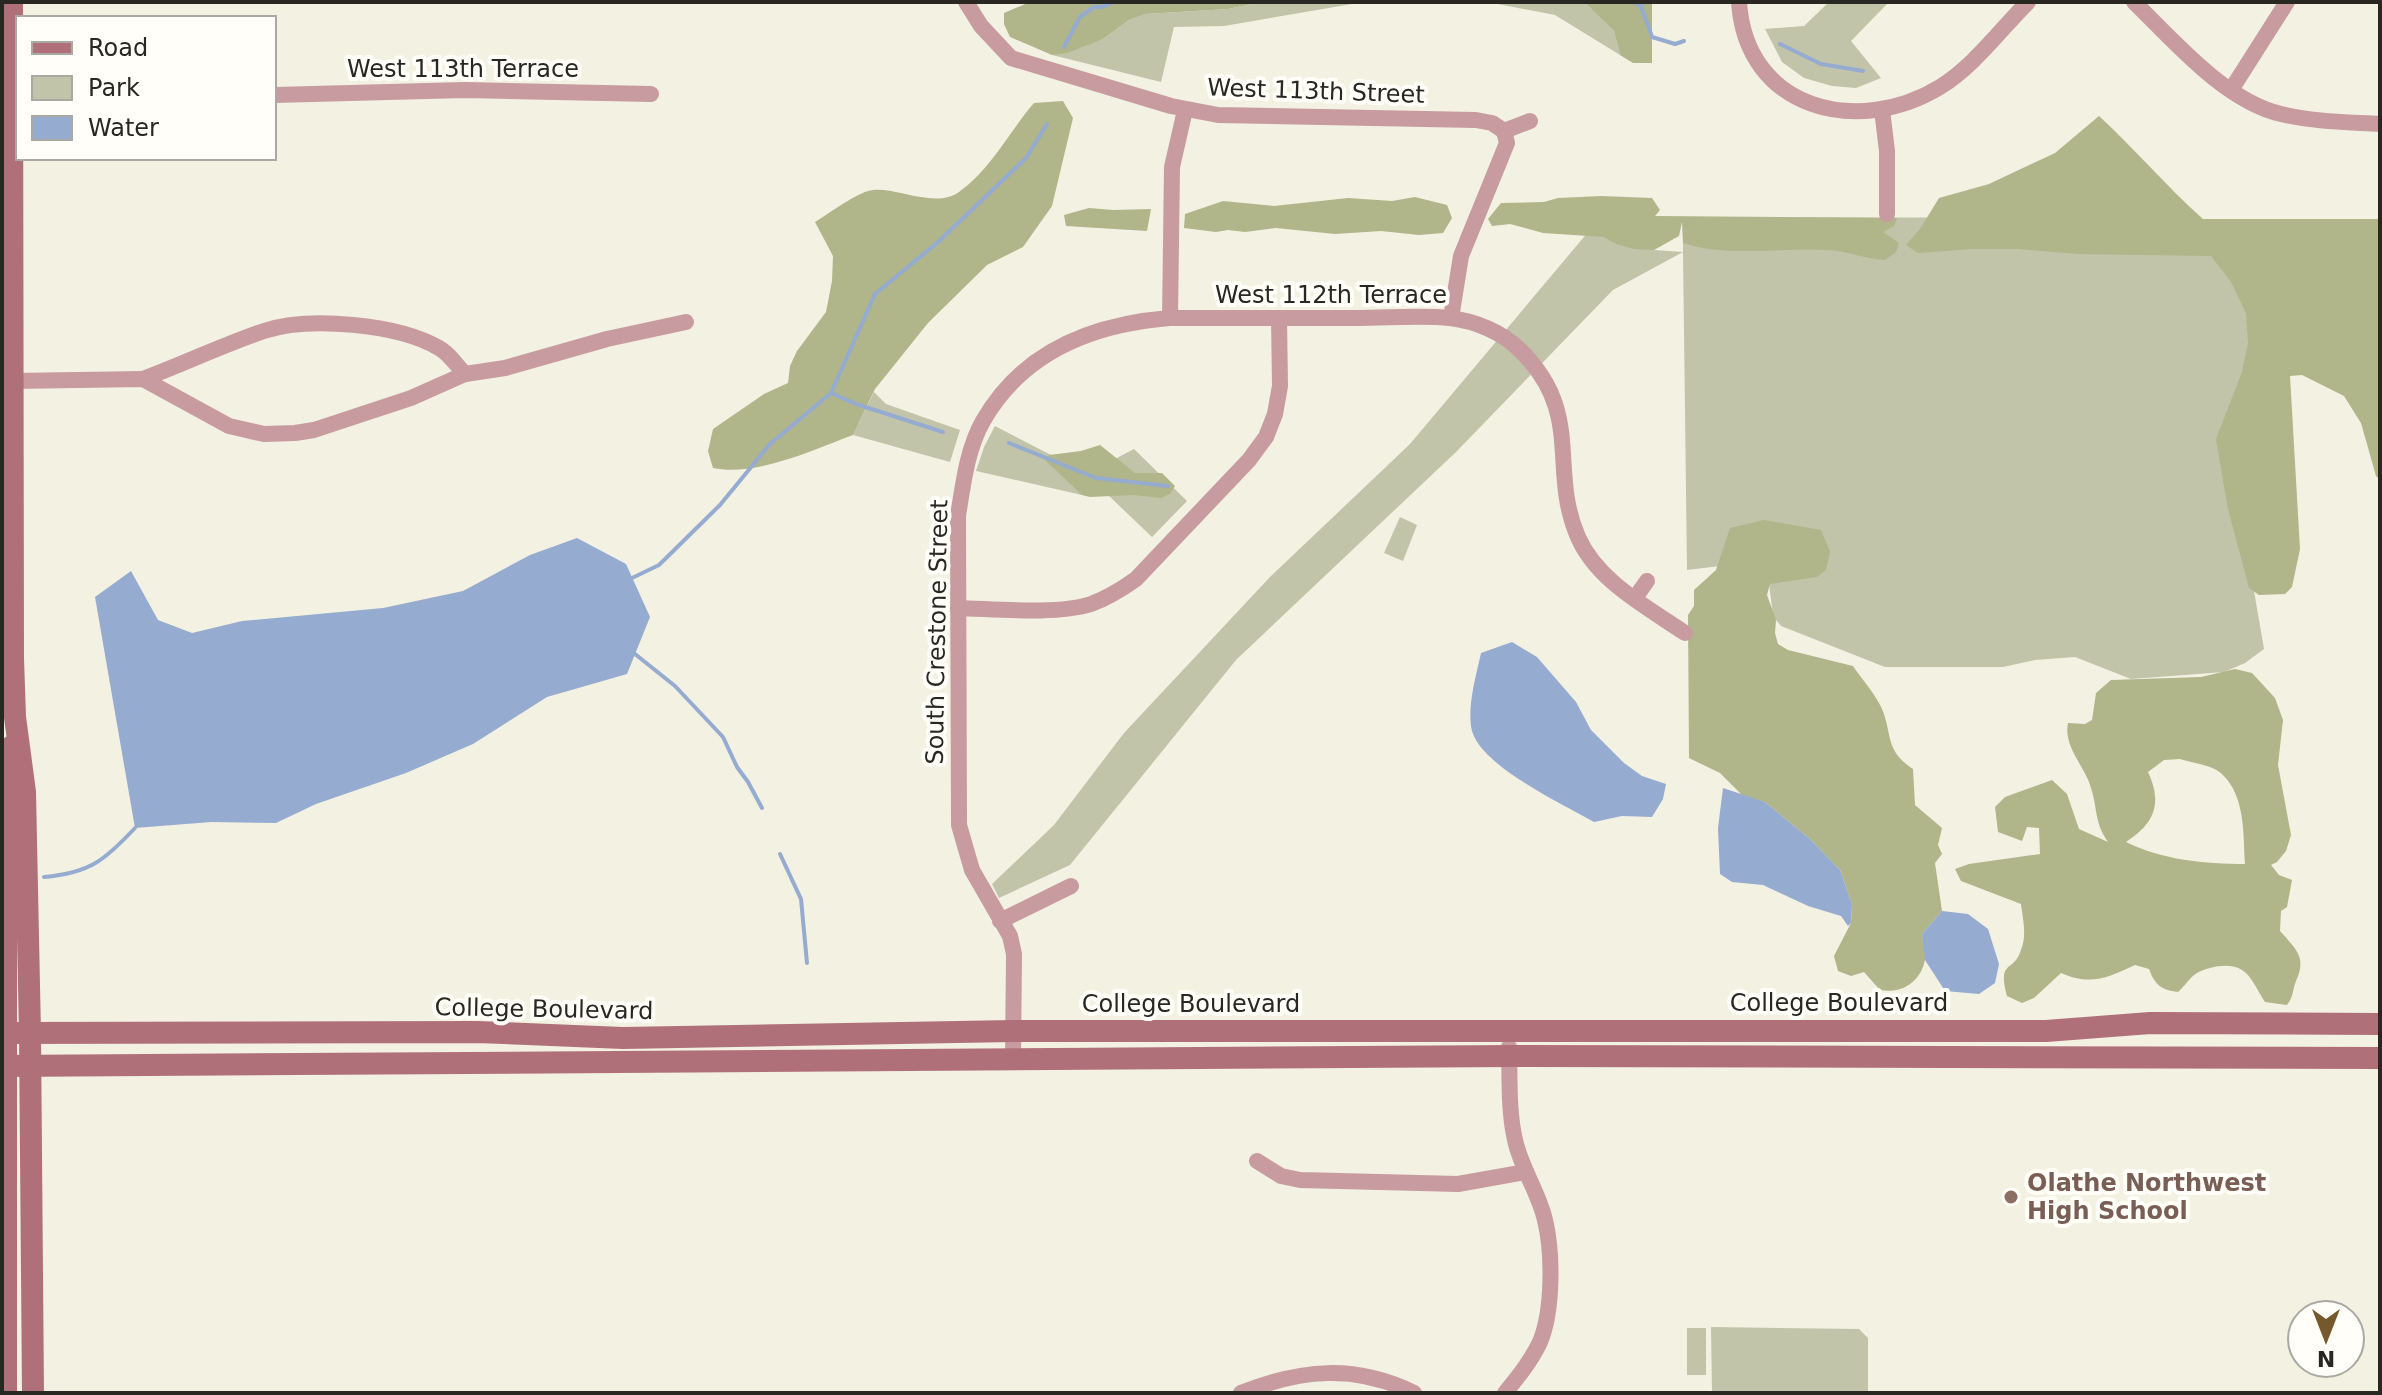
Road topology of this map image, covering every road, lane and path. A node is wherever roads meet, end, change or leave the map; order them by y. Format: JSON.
{"nodes":[{"id":1,"x":12,"y":2,"type":"edge"},
{"id":2,"x":966,"y":2,"type":"edge"},
{"id":3,"x":1739,"y":2,"type":"edge"},
{"id":4,"x":2028,"y":2,"type":"edge"},
{"id":5,"x":2134,"y":2,"type":"edge"},
{"id":6,"x":2287,"y":2,"type":"edge"},
{"id":7,"x":2231,"y":90,"type":"junction"},
{"id":8,"x":651,"y":94,"type":"dead end"},
{"id":9,"x":11,"y":95,"type":"edge"},
{"id":10,"x":276,"y":95,"type":"edge"},
{"id":11,"x":1185,"y":110,"type":"junction"},
{"id":12,"x":1882,"y":110,"type":"junction"},
{"id":13,"x":1530,"y":121,"type":"dead end"},
{"id":14,"x":2380,"y":124,"type":"edge"},
{"id":15,"x":1504,"y":131,"type":"junction"},
{"id":16,"x":1887,"y":214,"type":"dead end"},
{"id":17,"x":1170,"y":318,"type":"junction"},
{"id":18,"x":1279,"y":318,"type":"junction"},
{"id":19,"x":1451,"y":318,"type":"junction"},
{"id":20,"x":686,"y":322,"type":"dead end"},
{"id":21,"x":465,"y":374,"type":"junction"},
{"id":22,"x":143,"y":379,"type":"junction"},
{"id":23,"x":12,"y":381,"type":"junction"},
{"id":24,"x":1647,"y":581,"type":"dead end"},
{"id":25,"x":1635,"y":598,"type":"junction"},
{"id":26,"x":958,"y":608,"type":"junction"},
{"id":27,"x":1685,"y":633,"type":"dead end"},
{"id":28,"x":15,"y":717,"type":"junction"},
{"id":29,"x":1071,"y":886,"type":"dead end"},
{"id":30,"x":1000,"y":921,"type":"junction"},
{"id":31,"x":2380,"y":1024,"type":"edge"},
{"id":32,"x":1509,"y":1030,"type":"junction"},
{"id":33,"x":1013,"y":1031,"type":"junction"},
{"id":34,"x":4,"y":1033,"type":"edge"},
{"id":35,"x":30,"y":1033,"type":"junction"},
{"id":36,"x":1510,"y":1056,"type":"junction"},
{"id":37,"x":2380,"y":1058,"type":"edge"},
{"id":38,"x":1013,"y":1060,"type":"junction"},
{"id":39,"x":30,"y":1065,"type":"junction"},
{"id":40,"x":4,"y":1066,"type":"edge"},
{"id":41,"x":1257,"y":1161,"type":"dead end"},
{"id":42,"x":1526,"y":1172,"type":"junction"},
{"id":43,"x":5,"y":1388,"type":"edge"},
{"id":44,"x":33,"y":1389,"type":"edge"},
{"id":45,"x":1241,"y":1393,"type":"edge"},
{"id":46,"x":1414,"y":1393,"type":"edge"},
{"id":47,"x":1505,"y":1393,"type":"edge"}],
"edges":[{"from":1,"to":9,"type":"main road"},
{"from":2,"to":11,"type":"street","name":"West 113th Street"},
{"from":3,"to":12,"type":"street"},
{"from":4,"to":12,"type":"street"},
{"from":5,"to":7,"type":"street"},
{"from":6,"to":7,"type":"street"},
{"from":7,"to":14,"type":"street"},
{"from":8,"to":10,"type":"street","name":"West 113th Terrace"},
{"from":9,"to":23,"type":"main road"},
{"from":11,"to":15,"type":"street","name":"West 113th Street"},
{"from":11,"to":17,"type":"street"},
{"from":12,"to":16,"type":"street"},
{"from":13,"to":15,"type":"street"},
{"from":15,"to":19,"type":"street"},
{"from":17,"to":18,"type":"street","name":"West 112th Terrace"},
{"from":17,"to":26,"type":"street","name":"South Crestone Street"},
{"from":18,"to":19,"type":"street","name":"West 112th Terrace"},
{"from":18,"to":26,"type":"street"},
{"from":19,"to":25,"type":"street","name":"West 112th Terrace"},
{"from":20,"to":21,"type":"street"},
{"from":21,"to":22,"type":"street"},
{"from":21,"to":22,"type":"street"},
{"from":22,"to":23,"type":"street"},
{"from":23,"to":28,"type":"main road"},
{"from":24,"to":25,"type":"street"},
{"from":25,"to":27,"type":"street","name":"West 112th Terrace"},
{"from":26,"to":30,"type":"street","name":"South Crestone Street"},
{"from":28,"to":34,"type":"main road"},
{"from":28,"to":35,"type":"main road"},
{"from":29,"to":30,"type":"street"},
{"from":30,"to":33,"type":"street","name":"South Crestone Street"},
{"from":31,"to":32,"type":"main road","name":"College Boulevard"},
{"from":32,"to":33,"type":"main road","name":"College Boulevard"},
{"from":32,"to":36,"type":"street"},
{"from":33,"to":35,"type":"main road","name":"College Boulevard"},
{"from":33,"to":38,"type":"street","name":"South Crestone Street"},
{"from":34,"to":35,"type":"main road","name":"College Boulevard"},
{"from":34,"to":40,"type":"main road"},
{"from":35,"to":39,"type":"main road"},
{"from":36,"to":37,"type":"main road"},
{"from":36,"to":38,"type":"main road"},
{"from":36,"to":42,"type":"street"},
{"from":38,"to":39,"type":"main road"},
{"from":39,"to":40,"type":"main road"},
{"from":39,"to":44,"type":"main road"},
{"from":40,"to":43,"type":"main road"},
{"from":41,"to":42,"type":"street"},
{"from":42,"to":47,"type":"street"},
{"from":43,"to":44,"type":"street"},
{"from":45,"to":46,"type":"street"}]}
